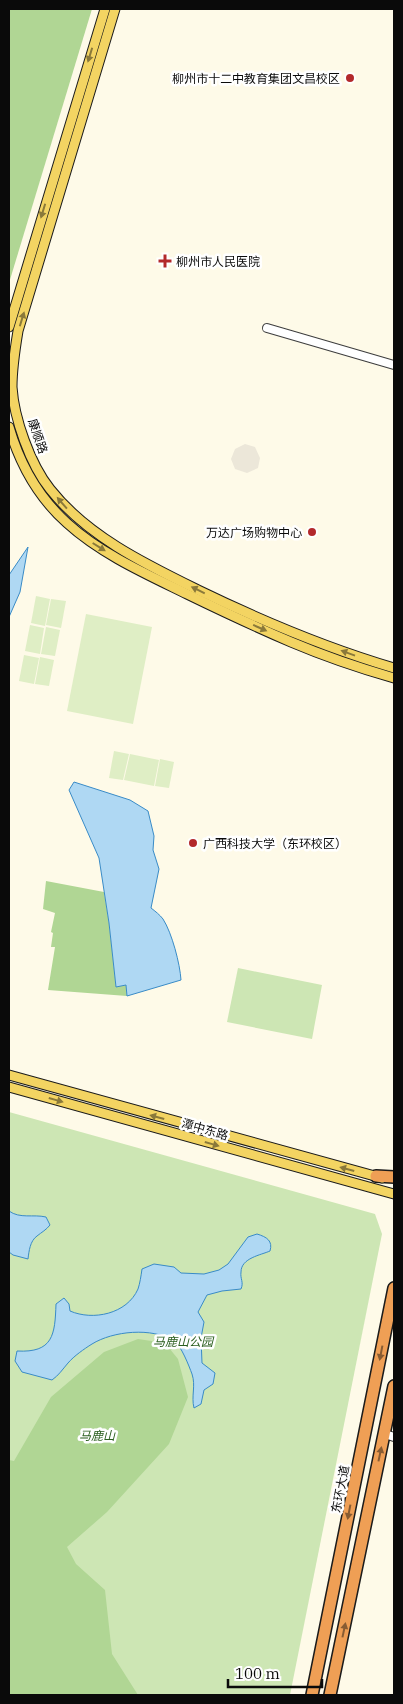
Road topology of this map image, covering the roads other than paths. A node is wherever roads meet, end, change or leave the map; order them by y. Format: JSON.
{"nodes":[{"id":1,"x":105,"y":9,"type":"edge"},
{"id":2,"x":115,"y":9,"type":"edge"},
{"id":3,"x":9,"y":327,"type":"edge"},
{"id":4,"x":267,"y":328,"type":"dead end"},
{"id":5,"x":394,"y":365,"type":"edge"},
{"id":6,"x":9,"y":427,"type":"edge"},
{"id":7,"x":394,"y":668,"type":"edge"},
{"id":8,"x":394,"y":678,"type":"edge"},
{"id":9,"x":9,"y":1076,"type":"edge"},
{"id":10,"x":9,"y":1087,"type":"edge"},
{"id":11,"x":376,"y":1176,"type":"joint"},
{"id":12,"x":394,"y":1179,"type":"edge"},
{"id":13,"x":372,"y":1188,"type":"junction"},
{"id":14,"x":394,"y":1194,"type":"edge"},
{"id":15,"x":394,"y":1201,"type":"edge"},
{"id":16,"x":394,"y":1288,"type":"edge"},
{"id":17,"x":394,"y":1386,"type":"edge"},
{"id":18,"x":389,"y":1435,"type":"edge"},
{"id":19,"x":312,"y":1695,"type":"edge"},
{"id":20,"x":330,"y":1695,"type":"edge"}],
"edges":[{"from":1,"to":3,"type":"main road","one_way":true},
{"from":7,"to":2,"type":"main road","name":"康顺路","one_way":true},
{"from":4,"to":5,"type":"street"},
{"from":6,"to":8,"type":"main road","name":"康顺路","one_way":true},
{"from":11,"to":9,"type":"main road","name":"潭中东路","one_way":true},
{"from":10,"to":13,"type":"main road","name":"潭中东路","one_way":true},
{"from":11,"to":12,"type":"highway"},
{"from":13,"to":14,"type":"main road","name":"潭中东路"},
{"from":13,"to":15,"type":"main road"},
{"from":16,"to":19,"type":"highway","name":"东环大道","one_way":true},
{"from":17,"to":18,"type":"highway"},
{"from":20,"to":18,"type":"highway","one_way":true}]}
